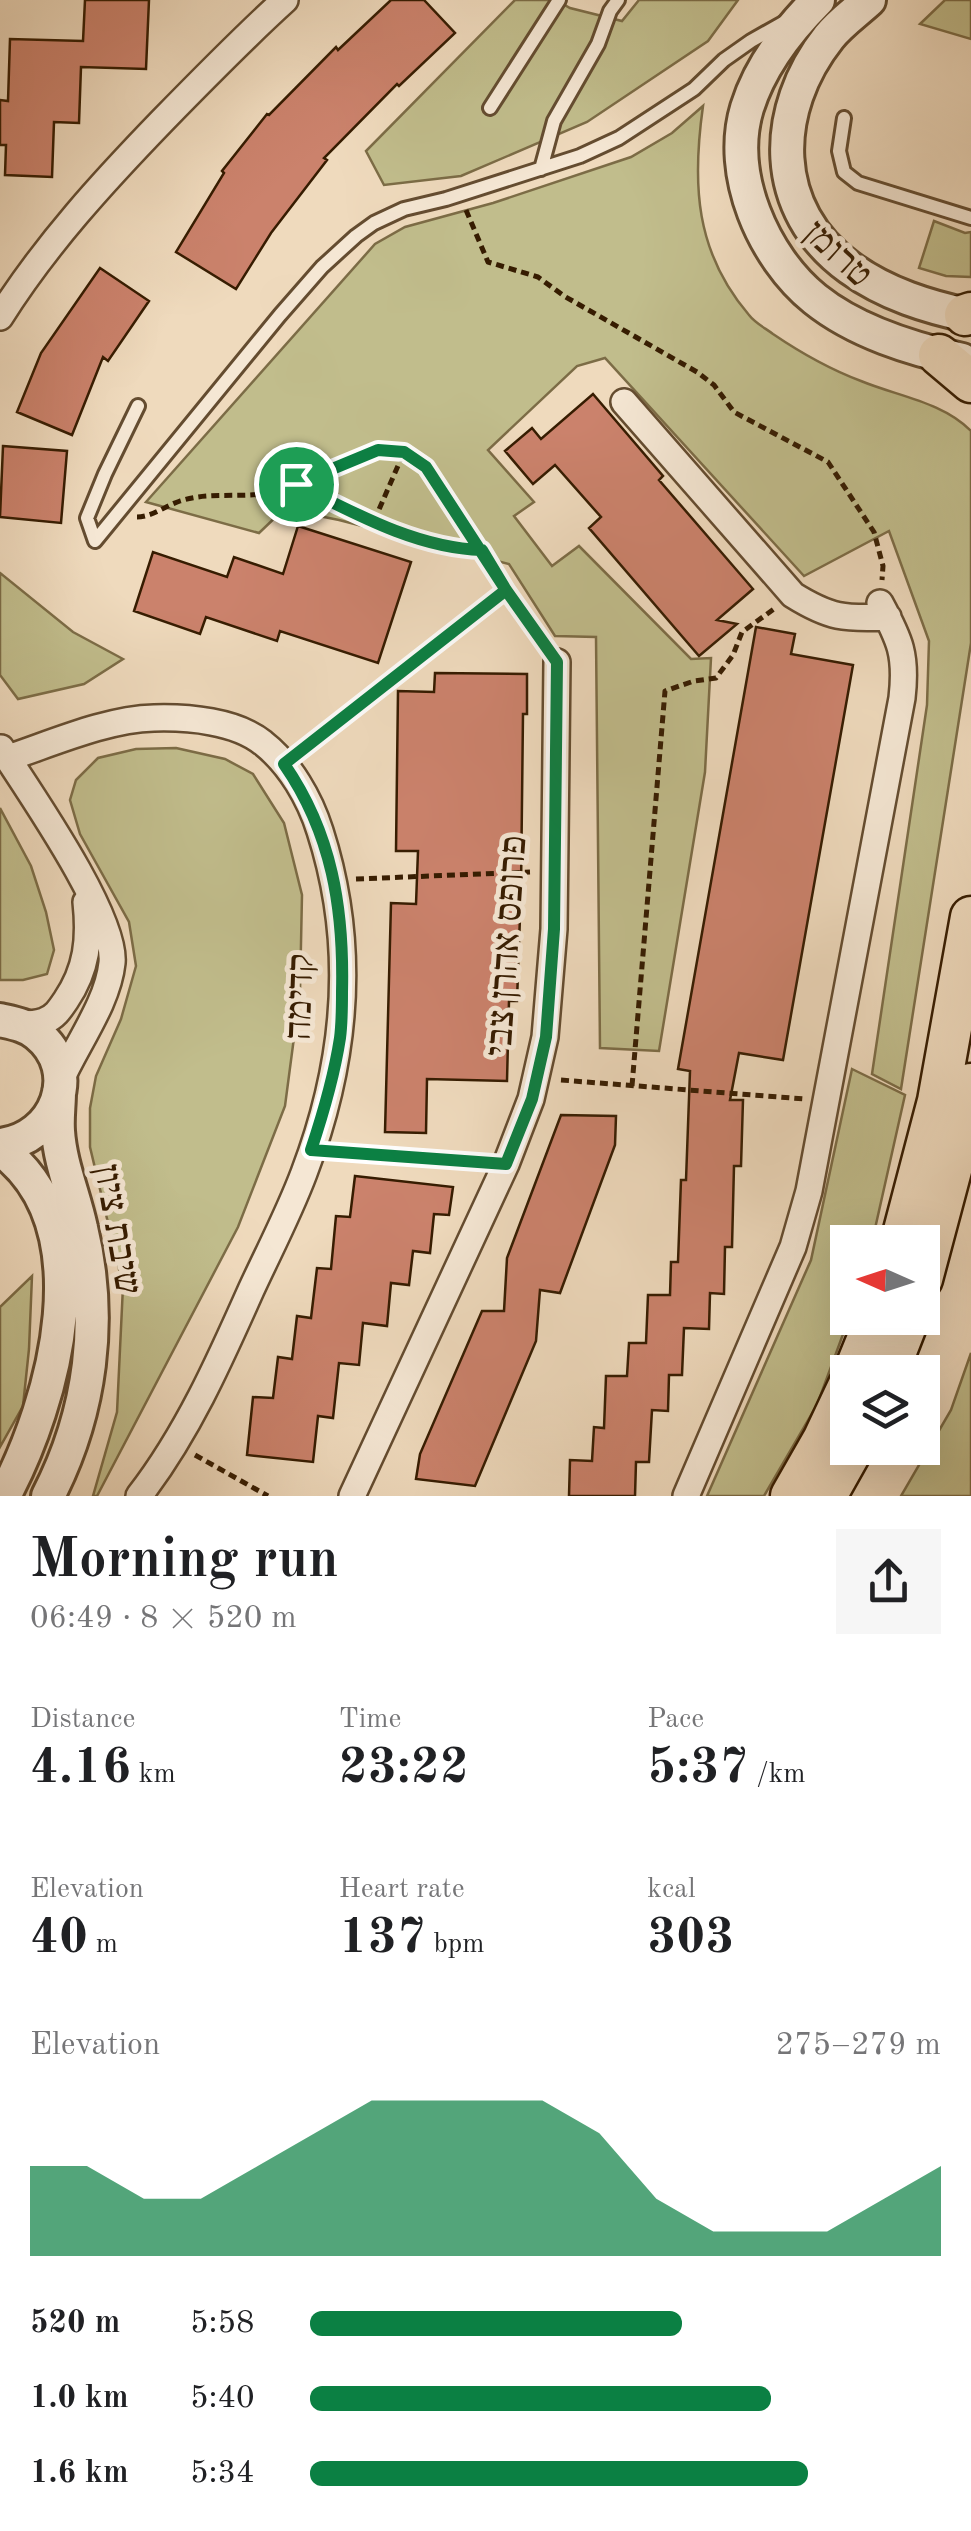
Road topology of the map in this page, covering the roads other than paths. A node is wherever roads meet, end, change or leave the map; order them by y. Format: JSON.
{"nodes":[{"id":1,"x":285,"y":0,"type":"edge"},
{"id":2,"x":559,"y":0,"type":"edge"},
{"id":3,"x":618,"y":0,"type":"edge"},
{"id":4,"x":869,"y":0,"type":"edge"},
{"id":5,"x":815,"y":3,"type":"edge"},
{"id":6,"x":490,"y":108,"type":"dead end"},
{"id":7,"x":844,"y":118,"type":"dead end"},
{"id":8,"x":541,"y":169,"type":"junction"},
{"id":9,"x":971,"y":218,"type":"edge"},
{"id":10,"x":969,"y":314,"type":"edge"},
{"id":11,"x":0,"y":316,"type":"edge"},
{"id":12,"x":955,"y":358,"type":"edge"},
{"id":13,"x":971,"y":382,"type":"edge"},
{"id":14,"x":624,"y":402,"type":"dead end"},
{"id":15,"x":138,"y":406,"type":"dead end"},
{"id":16,"x":557,"y":662,"type":"road end"},
{"id":17,"x":4,"y":752,"type":"edge"},
{"id":18,"x":75,"y":864,"type":"junction"},
{"id":19,"x":971,"y":917,"type":"edge"},
{"id":20,"x":10,"y":1022,"type":"edge"},
{"id":21,"x":971,"y":1084,"type":"edge"},
{"id":22,"x":60,"y":1087,"type":"junction"},
{"id":23,"x":0,"y":1147,"type":"edge"},
{"id":24,"x":905,"y":1225,"type":"edge"},
{"id":25,"x":937,"y":1225,"type":"edge"},
{"id":26,"x":830,"y":1425,"type":"edge"},
{"id":27,"x":843,"y":1465,"type":"edge"},
{"id":28,"x":4,"y":1496,"type":"edge"},
{"id":29,"x":48,"y":1496,"type":"edge"},
{"id":30,"x":139,"y":1496,"type":"edge"},
{"id":31,"x":352,"y":1496,"type":"edge"},
{"id":32,"x":686,"y":1496,"type":"edge"},
{"id":33,"x":792,"y":1496,"type":"edge"},
{"id":34,"x":826,"y":1496,"type":"edge"}],
"edges":[{"from":1,"to":11,"type":"street"},
{"from":2,"to":6,"type":"lane"},
{"from":3,"to":8,"type":"lane"},
{"from":4,"to":10,"type":"street"},
{"from":5,"to":8,"type":"lane"},
{"from":5,"to":12,"type":"street","name":"טרומן"},
{"from":7,"to":9,"type":"lane"},
{"from":8,"to":15,"type":"lane"},
{"from":12,"to":13,"type":"main road"},
{"from":14,"to":32,"type":"street"},
{"from":16,"to":31,"type":"street","name":"פרופס אהרן צבי"},
{"from":17,"to":18,"type":"street"},
{"from":17,"to":30,"type":"street","name":"קדימה"},
{"from":18,"to":20,"type":"street"},
{"from":18,"to":22,"type":"street"},
{"from":19,"to":24,"type":"main road"},
{"from":20,"to":22,"type":"street"},
{"from":21,"to":25,"type":"main road"},
{"from":22,"to":23,"type":"street"},
{"from":22,"to":29,"type":"street","name":"שיבת ציון"},
{"from":23,"to":28,"type":"street","name":"שיבת ציון"},
{"from":26,"to":33,"type":"main road"},
{"from":27,"to":34,"type":"main road"}]}
